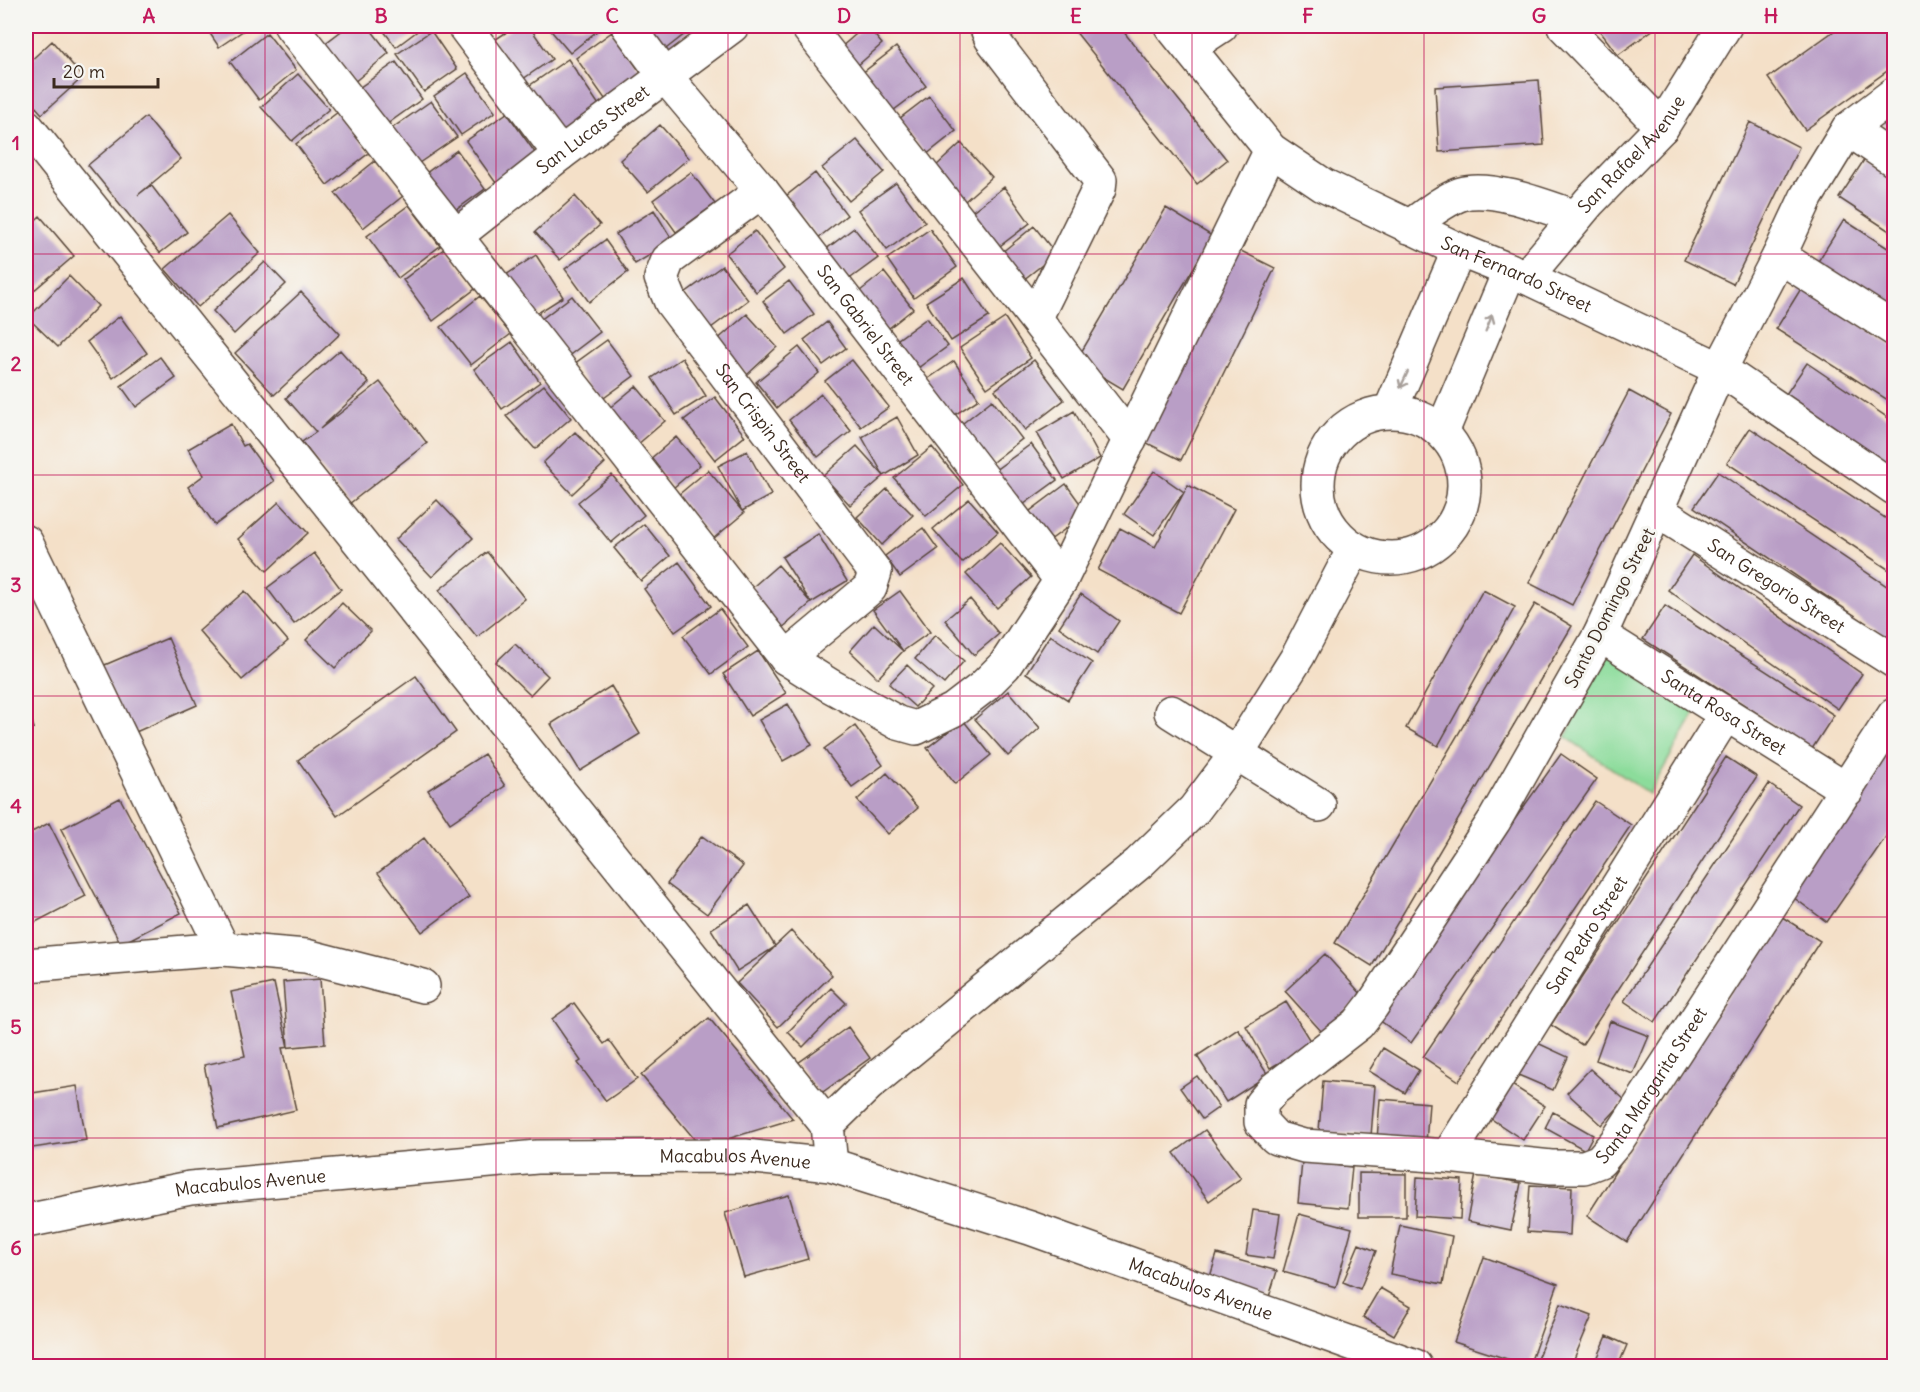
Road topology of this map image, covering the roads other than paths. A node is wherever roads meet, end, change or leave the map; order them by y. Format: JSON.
{"nodes":[{"id":1,"x":291,"y":26,"type":"edge"},
{"id":2,"x":464,"y":26,"type":"edge"},
{"id":3,"x":628,"y":26,"type":"edge"},
{"id":4,"x":732,"y":26,"type":"edge"},
{"id":5,"x":807,"y":26,"type":"edge"},
{"id":6,"x":986,"y":26,"type":"edge"},
{"id":7,"x":1221,"y":26,"type":"edge"},
{"id":8,"x":1564,"y":26,"type":"edge"},
{"id":9,"x":1725,"y":26,"type":"edge"},
{"id":10,"x":1180,"y":36,"type":"edge"},
{"id":11,"x":665,"y":76,"type":"junction"},
{"id":12,"x":1894,"y":94,"type":"edge"},
{"id":13,"x":26,"y":126,"type":"edge"},
{"id":14,"x":1662,"y":127,"type":"junction"},
{"id":15,"x":1848,"y":129,"type":"junction"},
{"id":16,"x":1271,"y":150,"type":"junction"},
{"id":17,"x":560,"y":154,"type":"junction"},
{"id":18,"x":1894,"y":160,"type":"edge"},
{"id":19,"x":762,"y":191,"type":"junction"},
{"id":20,"x":1576,"y":217,"type":"junction"},
{"id":21,"x":1409,"y":227,"type":"junction"},
{"id":22,"x":457,"y":235,"type":"junction"},
{"id":23,"x":1460,"y":250,"type":"junction"},
{"id":24,"x":1779,"y":256,"type":"junction"},
{"id":25,"x":1518,"y":274,"type":"junction"},
{"id":26,"x":1036,"y":316,"type":"junction"},
{"id":27,"x":1894,"y":329,"type":"edge"},
{"id":28,"x":1720,"y":369,"type":"junction"},
{"id":29,"x":1390,"y":411,"type":"junction"},
{"id":30,"x":1442,"y":432,"type":"junction"},
{"id":31,"x":1130,"y":440,"type":"junction"},
{"id":32,"x":1894,"y":488,"type":"edge"},
{"id":33,"x":1658,"y":511,"type":"junction"},
{"id":34,"x":26,"y":542,"type":"edge"},
{"id":35,"x":1354,"y":549,"type":"junction"},
{"id":36,"x":1061,"y":580,"type":"junction"},
{"id":37,"x":1600,"y":635,"type":"junction"},
{"id":38,"x":786,"y":658,"type":"junction"},
{"id":39,"x":1894,"y":661,"type":"edge"},
{"id":40,"x":1171,"y":712,"type":"dead end"},
{"id":41,"x":1726,"y":714,"type":"junction"},
{"id":42,"x":1894,"y":715,"type":"edge"},
{"id":43,"x":1237,"y":753,"type":"junction"},
{"id":44,"x":1847,"y":790,"type":"junction"},
{"id":45,"x":1319,"y":805,"type":"dead end"},
{"id":46,"x":223,"y":949,"type":"junction"},
{"id":47,"x":26,"y":963,"type":"edge"},
{"id":48,"x":423,"y":986,"type":"dead end"},
{"id":49,"x":1274,"y":1089,"type":"joint"},
{"id":50,"x":827,"y":1125,"type":"junction"},
{"id":51,"x":1448,"y":1156,"type":"junction"},
{"id":52,"x":831,"y":1165,"type":"junction"},
{"id":53,"x":26,"y":1221,"type":"edge"},
{"id":54,"x":1414,"y":1366,"type":"edge"}],
"edges":[{"from":1,"to":22,"type":"street"},
{"from":2,"to":17,"type":"street"},
{"from":3,"to":11,"type":"street","name":"San Gabriel Street"},
{"from":4,"to":11,"type":"street","name":"San Lucas Street"},
{"from":5,"to":26,"type":"street"},
{"from":6,"to":26,"type":"street"},
{"from":7,"to":10,"type":"street"},
{"from":8,"to":14,"type":"street"},
{"from":9,"to":14,"type":"street","name":"San Rafael Avenue"},
{"from":10,"to":16,"type":"street","name":"San Fernardo Street"},
{"from":11,"to":17,"type":"street","name":"San Lucas Street"},
{"from":11,"to":19,"type":"street","name":"San Gabriel Street"},
{"from":12,"to":15,"type":"street","name":"Santo Domingo Street"},
{"from":13,"to":50,"type":"street"},
{"from":14,"to":20,"type":"street","name":"San Rafael Avenue"},
{"from":15,"to":18,"type":"street"},
{"from":15,"to":24,"type":"street","name":"Santo Domingo Street"},
{"from":16,"to":21,"type":"street","name":"San Fernardo Street"},
{"from":16,"to":31,"type":"street"},
{"from":17,"to":22,"type":"street","name":"San Lucas Street"},
{"from":19,"to":36,"type":"street","name":"San Gabriel Street"},
{"from":19,"to":38,"type":"street","name":"San Crispin Street"},
{"from":20,"to":21,"type":"street"},
{"from":20,"to":25,"type":"street","name":"San Rafael Avenue"},
{"from":21,"to":23,"type":"street","name":"San Fernardo Street"},
{"from":22,"to":38,"type":"street"},
{"from":23,"to":25,"type":"street","name":"San Fernardo Street"},
{"from":23,"to":29,"type":"street","one_way":true},
{"from":24,"to":27,"type":"street"},
{"from":24,"to":28,"type":"street","name":"Santo Domingo Street"},
{"from":25,"to":28,"type":"street","name":"San Fernardo Street"},
{"from":30,"to":25,"type":"street","name":"San Rafael Avenue","one_way":true},
{"from":26,"to":31,"type":"street"},
{"from":28,"to":32,"type":"street","name":"San Fernardo Street"},
{"from":28,"to":33,"type":"street","name":"Santo Domingo Street"},
{"from":29,"to":30,"type":"street"},
{"from":29,"to":35,"type":"street"},
{"from":30,"to":35,"type":"street"},
{"from":31,"to":36,"type":"street"},
{"from":33,"to":37,"type":"street","name":"Santo Domingo Street"},
{"from":33,"to":39,"type":"street","name":"San Gregorio Street"},
{"from":34,"to":46,"type":"street"},
{"from":35,"to":43,"type":"street"},
{"from":36,"to":38,"type":"street"},
{"from":37,"to":41,"type":"street","name":"Santa Rosa Street"},
{"from":37,"to":49,"type":"street","name":"Santo Domingo Street"},
{"from":40,"to":43,"type":"street"},
{"from":41,"to":44,"type":"street","name":"Santa Rosa Street"},
{"from":41,"to":51,"type":"street","name":"San Pedro Street"},
{"from":42,"to":44,"type":"street","name":"Santa Margarita Street"},
{"from":43,"to":45,"type":"street"},
{"from":43,"to":50,"type":"street"},
{"from":44,"to":51,"type":"street","name":"Santa Margarita Street"},
{"from":46,"to":47,"type":"street"},
{"from":46,"to":48,"type":"street"},
{"from":49,"to":51,"type":"street","name":"Santa Margarita Street"},
{"from":50,"to":52,"type":"street"},
{"from":52,"to":53,"type":"street","name":"Macabulos Avenue"},
{"from":52,"to":54,"type":"street","name":"Macabulos Avenue"}]}
